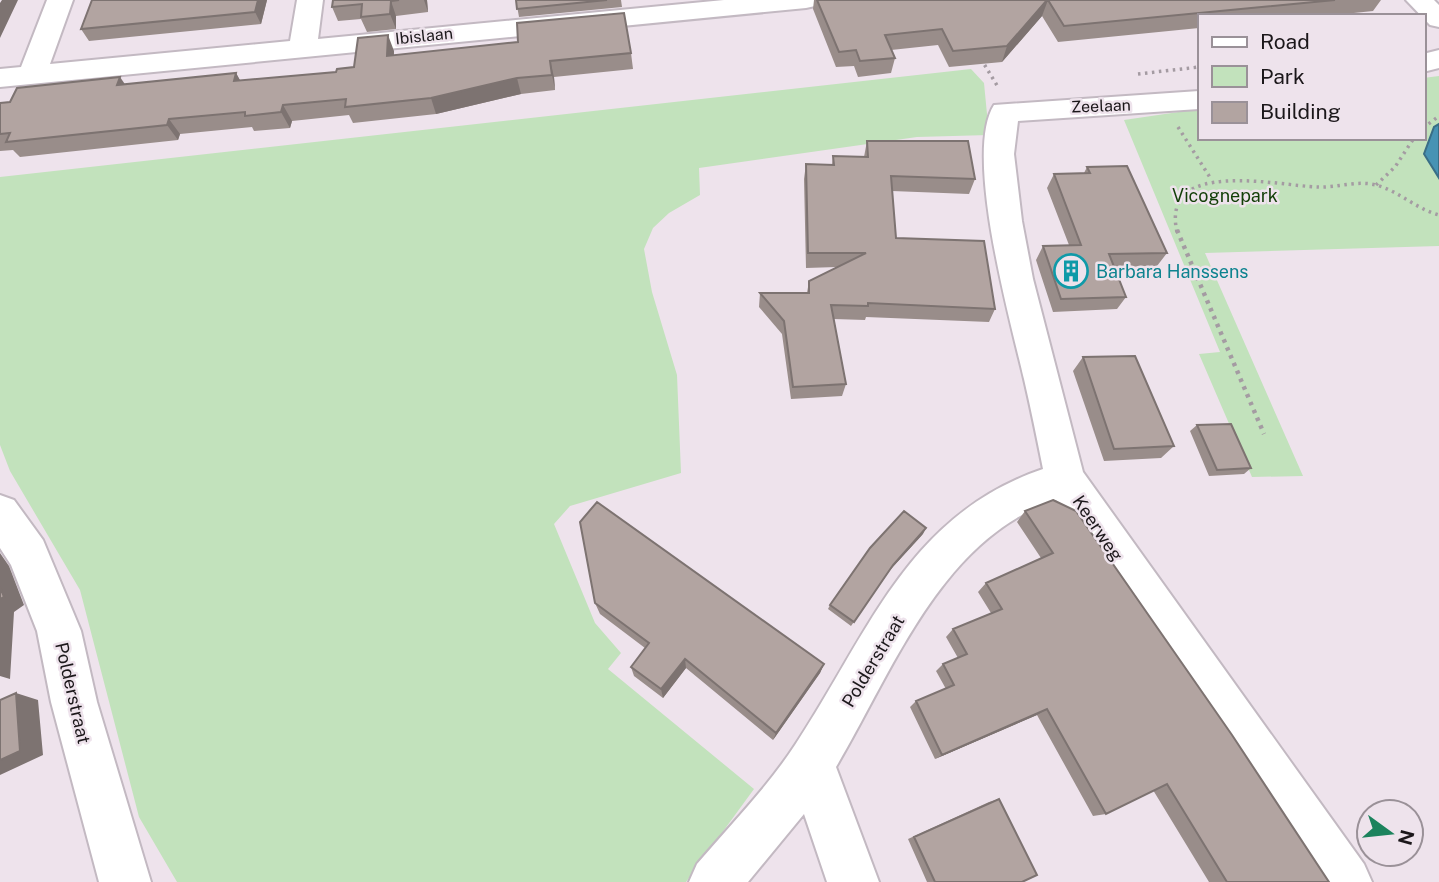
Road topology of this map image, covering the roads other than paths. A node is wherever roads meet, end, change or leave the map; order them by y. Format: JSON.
{"nodes":[{"id":1,"x":60,"y":0,"type":"edge"},
{"id":2,"x":310,"y":0,"type":"edge"},
{"id":3,"x":806,"y":0,"type":"edge"},
{"id":4,"x":1419,"y":0,"type":"edge"},
{"id":5,"x":644,"y":7,"type":"edge"},
{"id":6,"x":1439,"y":19,"type":"edge"},
{"id":7,"x":303,"y":48,"type":"junction"},
{"id":8,"x":32,"y":75,"type":"junction"},
{"id":9,"x":0,"y":78,"type":"edge"},
{"id":10,"x":1001,"y":100,"type":"joint"},
{"id":11,"x":1198,"y":100,"type":"edge"},
{"id":12,"x":1065,"y":479,"type":"junction"},
{"id":13,"x":0,"y":513,"type":"edge"},
{"id":14,"x":811,"y":764,"type":"junction"},
{"id":15,"x":125,"y":882,"type":"edge"},
{"id":16,"x":715,"y":882,"type":"edge"},
{"id":17,"x":853,"y":882,"type":"edge"},
{"id":18,"x":1346,"y":882,"type":"edge"}],
"edges":[{"from":1,"to":8,"type":"street"},
{"from":2,"to":7,"type":"street"},
{"from":3,"to":5,"type":"street","name":"Ibislaan"},
{"from":4,"to":6,"type":"street"},
{"from":5,"to":7,"type":"street","name":"Ibislaan"},
{"from":7,"to":8,"type":"street","name":"Ibislaan"},
{"from":8,"to":9,"type":"street","name":"Ibislaan"},
{"from":10,"to":11,"type":"street","name":"Zeelaan"},
{"from":10,"to":12,"type":"street","name":"Keerweg"},
{"from":12,"to":14,"type":"street","name":"Polderstraat"},
{"from":12,"to":18,"type":"street","name":"Keerweg"},
{"from":13,"to":15,"type":"street","name":"Polderstraat"},
{"from":14,"to":16,"type":"street","name":"Polderstraat"},
{"from":14,"to":17,"type":"street"}]}
